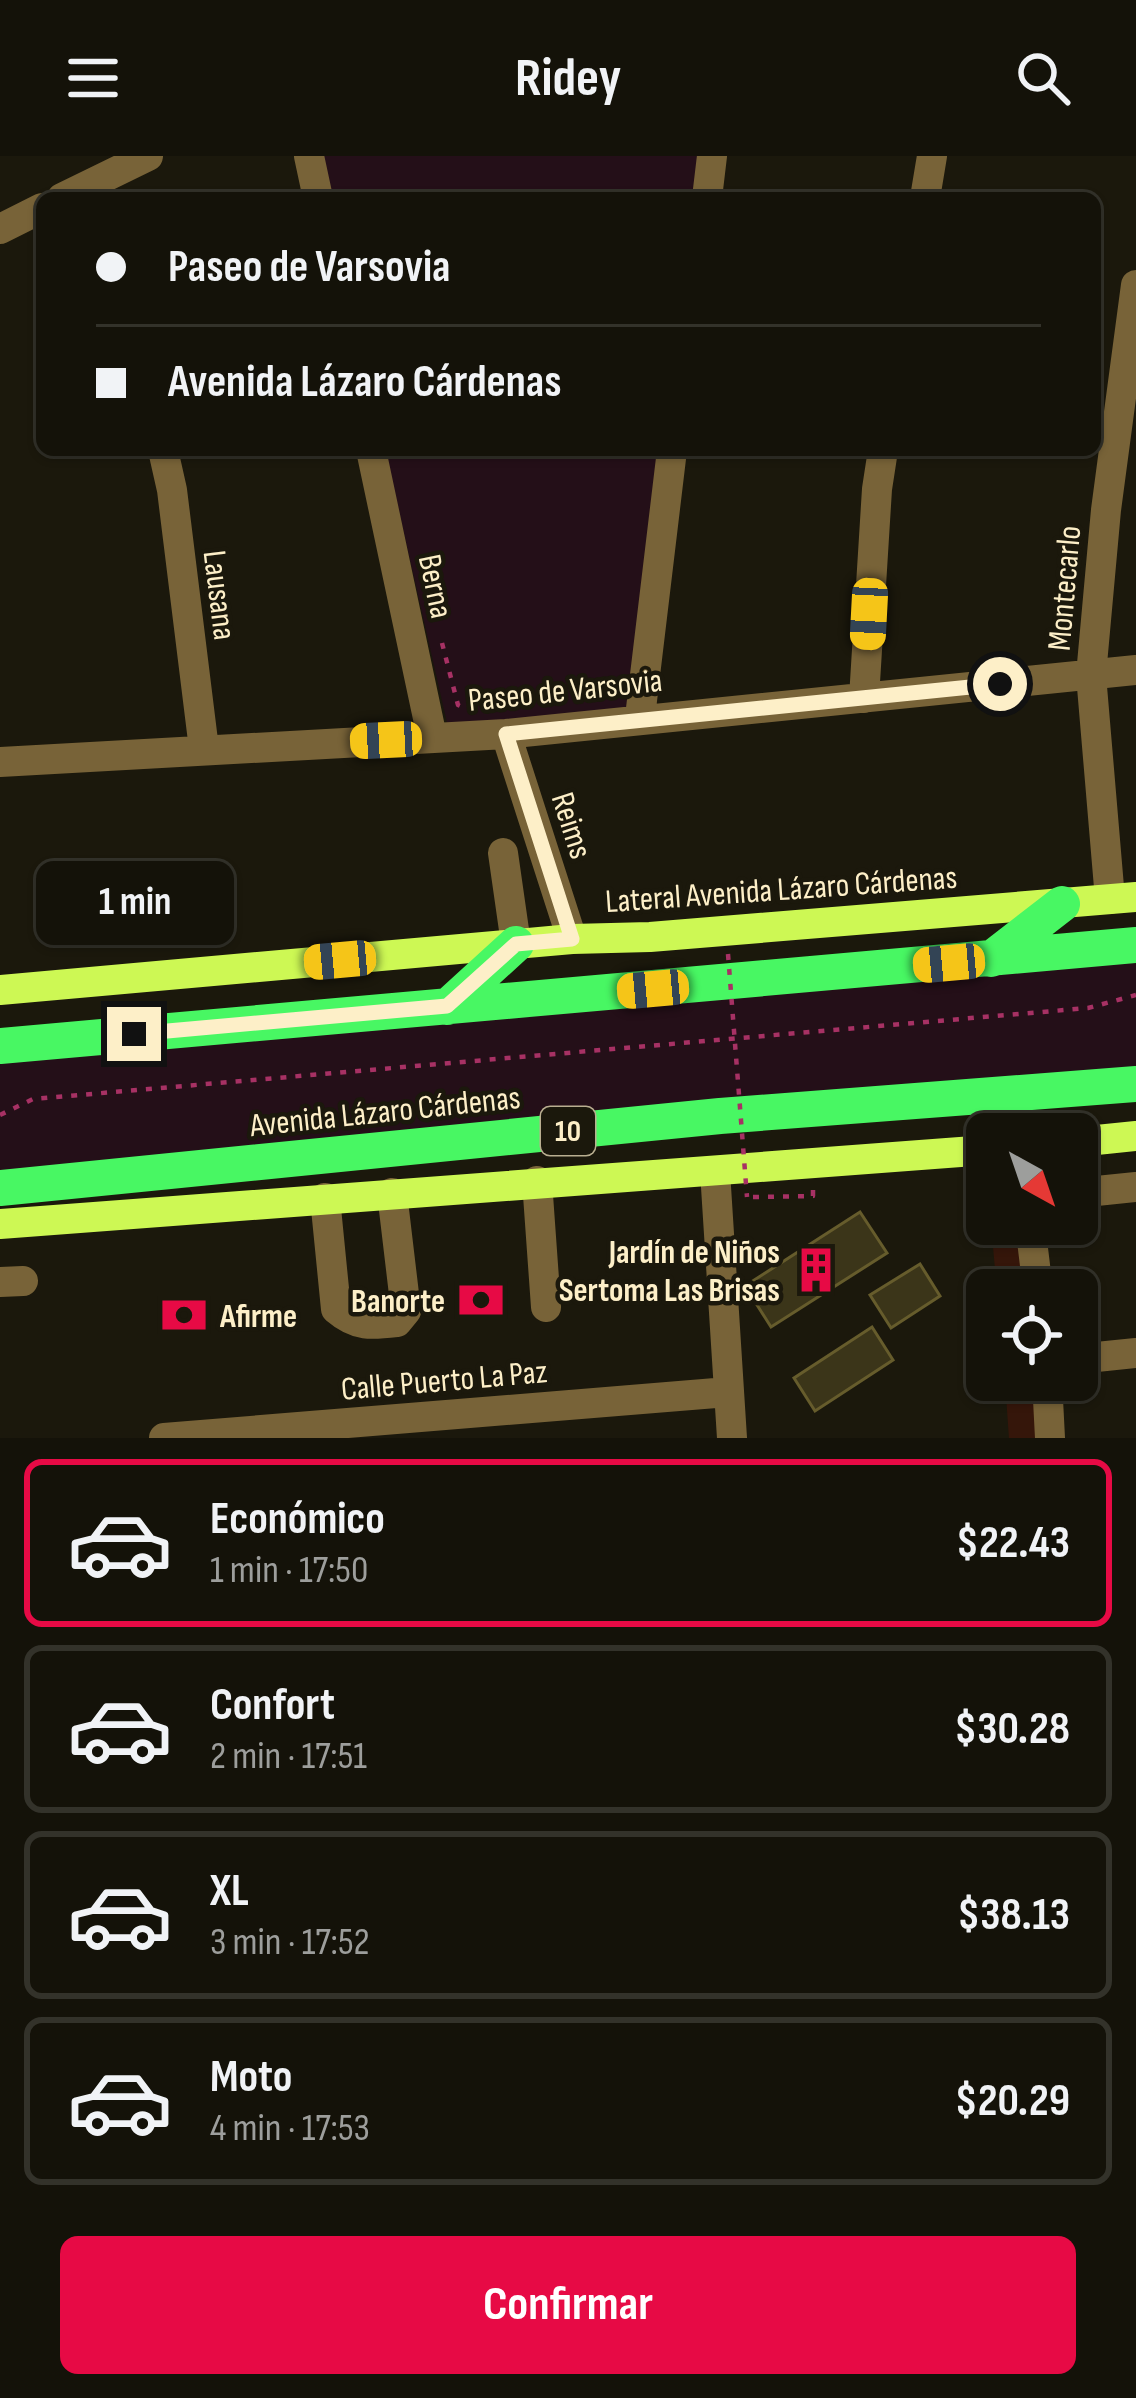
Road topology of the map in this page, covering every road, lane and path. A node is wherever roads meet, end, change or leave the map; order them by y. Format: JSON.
{"nodes":[{"id":1,"x":148,"y":156,"type":"edge"},
{"id":2,"x":309,"y":156,"type":"edge"},
{"id":3,"x":712,"y":156,"type":"edge"},
{"id":4,"x":932,"y":156,"type":"edge"},
{"id":5,"x":104,"y":188,"type":"edge"},
{"id":6,"x":317,"y":192,"type":"edge"},
{"id":7,"x":707,"y":192,"type":"edge"},
{"id":8,"x":926,"y":192,"type":"edge"},
{"id":9,"x":36,"y":211,"type":"edge"},
{"id":10,"x":0,"y":230,"type":"edge"},
{"id":11,"x":1136,"y":285,"type":"edge"},
{"id":12,"x":164,"y":456,"type":"edge"},
{"id":13,"x":372,"y":456,"type":"edge"},
{"id":14,"x":671,"y":456,"type":"edge"},
{"id":15,"x":882,"y":456,"type":"edge"},
{"id":16,"x":440,"y":638,"type":"dead end"},
{"id":17,"x":1136,"y":670,"type":"edge"},
{"id":18,"x":1091,"y":675,"type":"junction"},
{"id":19,"x":864,"y":698,"type":"junction"},
{"id":20,"x":472,"y":711,"type":"dead end"},
{"id":21,"x":640,"y":717,"type":"junction"},
{"id":22,"x":506,"y":734,"type":"junction"},
{"id":23,"x":432,"y":737,"type":"junction"},
{"id":24,"x":204,"y":749,"type":"junction"},
{"id":25,"x":0,"y":762,"type":"edge"},
{"id":26,"x":503,"y":853,"type":"dead end"},
{"id":27,"x":1123,"y":898,"type":"edge"},
{"id":28,"x":1062,"y":904,"type":"junction"},
{"id":29,"x":572,"y":939,"type":"junction"},
{"id":30,"x":516,"y":944,"type":"junction"},
{"id":31,"x":1136,"y":946,"type":"edge"},
{"id":32,"x":728,"y":954,"type":"dead end"},
{"id":33,"x":991,"y":959,"type":"junction"},
{"id":34,"x":0,"y":990,"type":"edge"},
{"id":35,"x":1136,"y":995,"type":"edge"},
{"id":36,"x":447,"y":1006,"type":"junction"},
{"id":37,"x":0,"y":1046,"type":"edge"},
{"id":38,"x":1136,"y":1084,"type":"edge"},
{"id":39,"x":0,"y":1115,"type":"edge"},
{"id":40,"x":1136,"y":1136,"type":"edge"},
{"id":41,"x":1098,"y":1140,"type":"edge"},
{"id":42,"x":966,"y":1152,"type":"edge"},
{"id":43,"x":715,"y":1172,"type":"junction"},
{"id":44,"x":537,"y":1181,"type":"junction"},
{"id":45,"x":1136,"y":1187,"type":"edge"},
{"id":46,"x":0,"y":1188,"type":"edge"},
{"id":47,"x":1098,"y":1191,"type":"edge"},
{"id":48,"x":392,"y":1192,"type":"junction"},
{"id":49,"x":747,"y":1197,"type":"dead end"},
{"id":50,"x":325,"y":1198,"type":"junction"},
{"id":51,"x":0,"y":1224,"type":"edge"},
{"id":52,"x":546,"y":1307,"type":"dead end"},
{"id":53,"x":1136,"y":1353,"type":"edge"},
{"id":54,"x":1098,"y":1357,"type":"edge"},
{"id":55,"x":728,"y":1392,"type":"junction"},
{"id":56,"x":1048,"y":1401,"type":"edge"},
{"id":57,"x":164,"y":1438,"type":"edge"},
{"id":58,"x":732,"y":1438,"type":"edge"},
{"id":59,"x":1050,"y":1438,"type":"edge"}],
"edges":[{"from":1,"to":5,"type":"street"},
{"from":2,"to":6,"type":"street"},
{"from":3,"to":7,"type":"street"},
{"from":4,"to":8,"type":"street"},
{"from":9,"to":10,"type":"street"},
{"from":11,"to":18,"type":"street","name":"Montecarlo"},
{"from":12,"to":24,"type":"street","name":"Lausana"},
{"from":13,"to":23,"type":"street","name":"Berna"},
{"from":14,"to":21,"type":"street"},
{"from":15,"to":19,"type":"street"},
{"from":16,"to":20,"type":"path"},
{"from":17,"to":18,"type":"street","name":"Paseo de Varsovia"},
{"from":18,"to":19,"type":"street","name":"Paseo de Varsovia"},
{"from":18,"to":27,"type":"street","name":"Montecarlo"},
{"from":19,"to":21,"type":"street","name":"Paseo de Varsovia"},
{"from":21,"to":22,"type":"street","name":"Paseo de Varsovia"},
{"from":22,"to":23,"type":"street","name":"Paseo de Varsovia"},
{"from":22,"to":29,"type":"street","name":"Reims"},
{"from":23,"to":24,"type":"street","name":"Paseo de Varsovia"},
{"from":24,"to":25,"type":"street","name":"Paseo de Varsovia"},
{"from":26,"to":30,"type":"street"},
{"from":27,"to":28,"type":"main road","name":"Lateral Avenida Lázaro Cárdenas"},
{"from":28,"to":29,"type":"main road","name":"Lateral Avenida Lázaro Cárdenas"},
{"from":28,"to":33,"type":"highway"},
{"from":29,"to":30,"type":"main road","name":"Lateral Avenida Lázaro Cárdenas"},
{"from":30,"to":34,"type":"main road","name":"Lateral Avenida Lázaro Cárdenas"},
{"from":30,"to":36,"type":"highway"},
{"from":31,"to":33,"type":"highway"},
{"from":32,"to":49,"type":"path","bridge":true},
{"from":33,"to":36,"type":"highway"},
{"from":35,"to":39,"type":"path"},
{"from":36,"to":37,"type":"highway"},
{"from":38,"to":46,"type":"highway","name":"Avenida Lázaro Cárdenas","number":"10"},
{"from":40,"to":41,"type":"main road"},
{"from":42,"to":43,"type":"main road"},
{"from":43,"to":44,"type":"main road"},
{"from":43,"to":55,"type":"street"},
{"from":44,"to":48,"type":"main road"},
{"from":44,"to":52,"type":"street"},
{"from":45,"to":47,"type":"street"},
{"from":48,"to":50,"type":"main road"},
{"from":48,"to":50,"type":"street"},
{"from":50,"to":51,"type":"main road"},
{"from":53,"to":54,"type":"street"},
{"from":55,"to":57,"type":"street","name":"Calle Puerto La Paz"},
{"from":55,"to":58,"type":"street"},
{"from":56,"to":59,"type":"street"}]}
